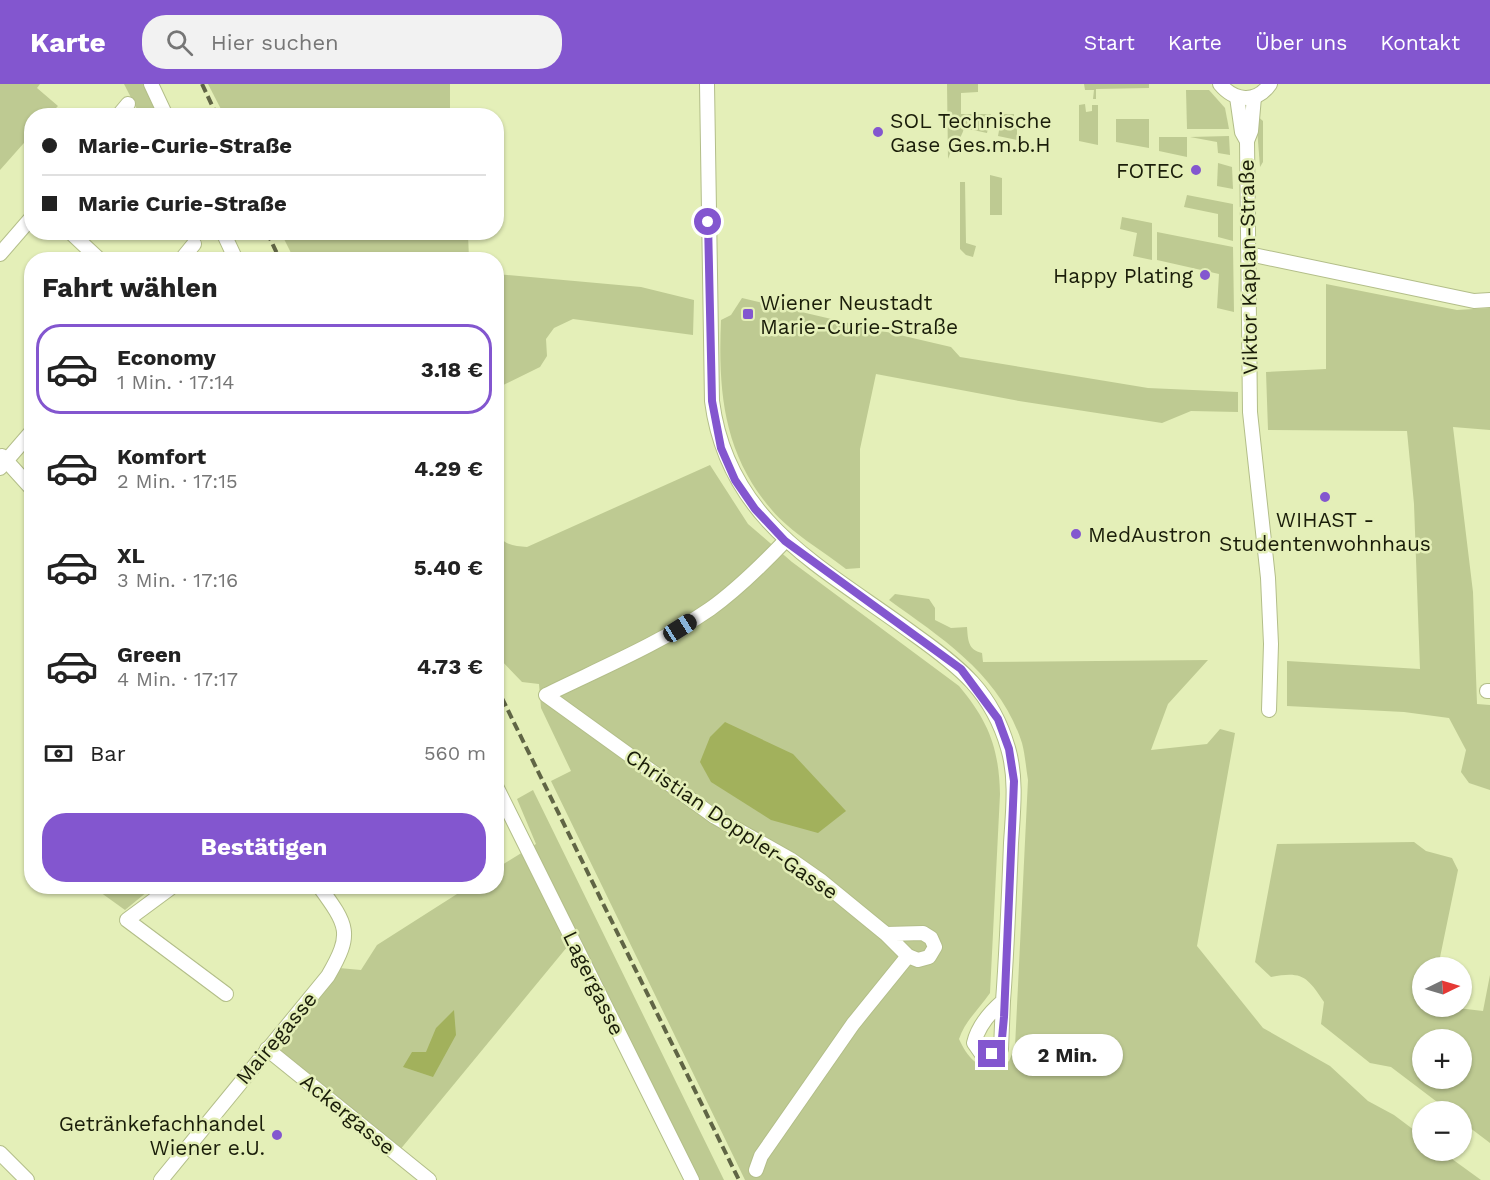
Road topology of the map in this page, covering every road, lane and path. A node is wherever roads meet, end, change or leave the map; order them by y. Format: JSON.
{"nodes":[{"id":1,"x":151,"y":84,"type":"edge"},
{"id":2,"x":707,"y":84,"type":"edge"},
{"id":3,"x":1220,"y":84,"type":"edge"},
{"id":4,"x":1270,"y":84,"type":"edge"},
{"id":5,"x":1245,"y":98,"type":"junction"},
{"id":6,"x":128,"y":104,"type":"dead end"},
{"id":7,"x":125,"y":108,"type":"edge"},
{"id":8,"x":162,"y":108,"type":"edge"},
{"id":9,"x":24,"y":226,"type":"edge"},
{"id":10,"x":79,"y":240,"type":"edge"},
{"id":11,"x":194,"y":244,"type":"dead end"},
{"id":12,"x":91,"y":252,"type":"edge"},
{"id":13,"x":187,"y":252,"type":"edge"},
{"id":14,"x":0,"y":254,"type":"edge"},
{"id":15,"x":1249,"y":254,"type":"junction"},
{"id":16,"x":1490,"y":300,"type":"edge"},
{"id":17,"x":24,"y":439,"type":"edge"},
{"id":18,"x":2,"y":461,"type":"edge"},
{"id":19,"x":24,"y":482,"type":"edge"},
{"id":20,"x":785,"y":541,"type":"junction"},
{"id":21,"x":1269,"y":711,"type":"dead end"},
{"id":22,"x":504,"y":802,"type":"edge"},
{"id":23,"x":162,"y":894,"type":"edge"},
{"id":24,"x":324,"y":894,"type":"edge"},
{"id":25,"x":886,"y":934,"type":"junction"},
{"id":26,"x":908,"y":956,"type":"junction"},
{"id":27,"x":226,"y":994,"type":"dead end"},
{"id":28,"x":1003,"y":1002,"type":"dead end"},
{"id":29,"x":267,"y":1048,"type":"junction"},
{"id":30,"x":0,"y":1153,"type":"edge"},
{"id":31,"x":756,"y":1170,"type":"dead end"},
{"id":32,"x":27,"y":1180,"type":"edge"},
{"id":33,"x":161,"y":1180,"type":"edge"},
{"id":34,"x":429,"y":1180,"type":"edge"},
{"id":35,"x":692,"y":1180,"type":"edge"}],
"edges":[{"from":1,"to":8,"type":"street"},
{"from":2,"to":20,"type":"street"},
{"from":3,"to":5,"type":"street"},
{"from":4,"to":5,"type":"street"},
{"from":5,"to":15,"type":"street","name":"Viktor Kaplan-Straße"},
{"from":6,"to":7,"type":"street"},
{"from":9,"to":14,"type":"street"},
{"from":10,"to":12,"type":"street"},
{"from":11,"to":13,"type":"street"},
{"from":15,"to":16,"type":"street"},
{"from":15,"to":21,"type":"street","name":"Viktor Kaplan-Straße"},
{"from":17,"to":18,"type":"street"},
{"from":18,"to":19,"type":"street"},
{"from":20,"to":25,"type":"street","name":"Christian Doppler-Gasse"},
{"from":20,"to":28,"type":"street"},
{"from":22,"to":35,"type":"street","name":"Lagergasse"},
{"from":23,"to":27,"type":"street"},
{"from":24,"to":29,"type":"street","name":"Mairegasse"},
{"from":25,"to":26,"type":"street","name":"Christian Doppler-Gasse"},
{"from":25,"to":26,"type":"street"},
{"from":26,"to":31,"type":"street"},
{"from":29,"to":33,"type":"street","name":"Mairegasse"},
{"from":29,"to":34,"type":"street","name":"Ackergasse"},
{"from":30,"to":32,"type":"street"}]}
